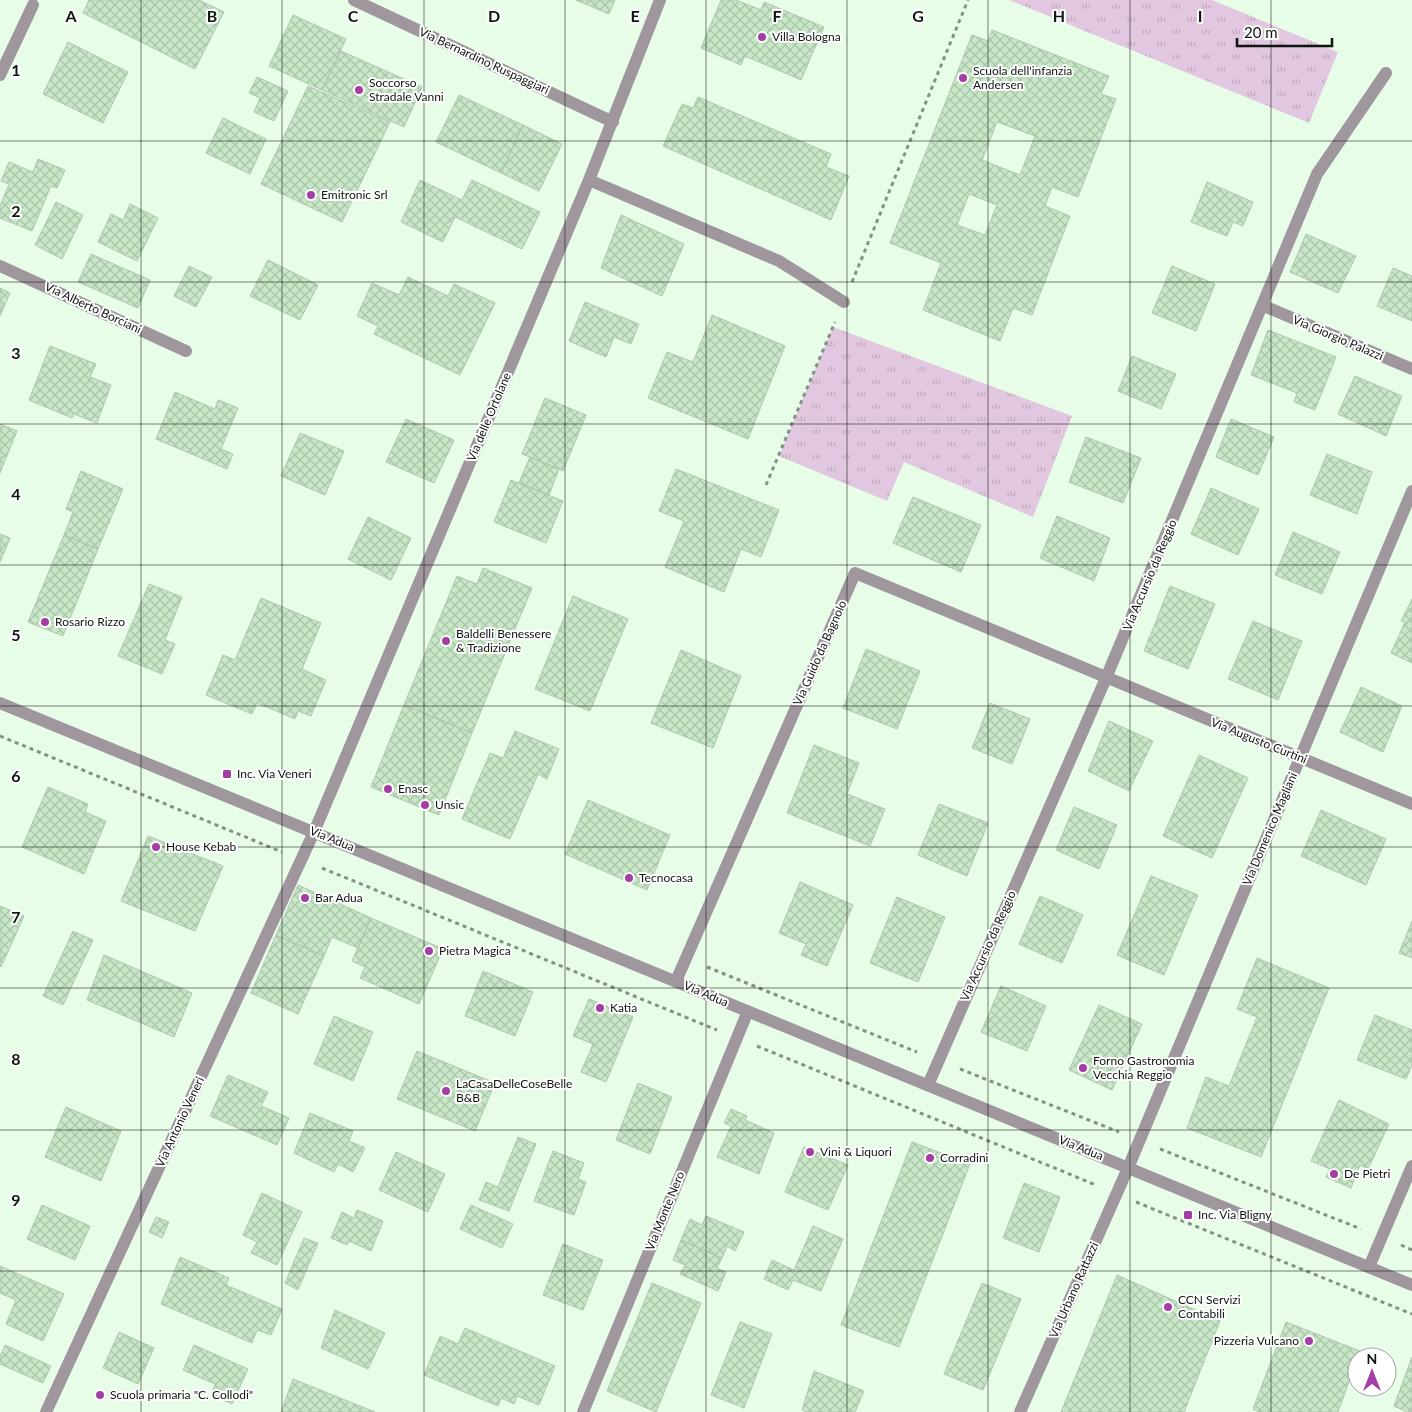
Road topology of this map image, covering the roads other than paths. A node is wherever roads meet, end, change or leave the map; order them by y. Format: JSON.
{"nodes":[{"id":1,"x":354,"y":0,"type":"edge"},
{"id":2,"x":660,"y":0,"type":"edge"},
{"id":3,"x":33,"y":5,"type":"dead end"},
{"id":4,"x":1386,"y":73,"type":"dead end"},
{"id":5,"x":0,"y":75,"type":"edge"},
{"id":6,"x":613,"y":122,"type":"junction"},
{"id":7,"x":589,"y":180,"type":"junction"},
{"id":8,"x":0,"y":266,"type":"edge"},
{"id":9,"x":844,"y":302,"type":"road end"},
{"id":10,"x":1264,"y":306,"type":"junction"},
{"id":11,"x":186,"y":351,"type":"dead end"},
{"id":12,"x":1412,"y":369,"type":"edge"},
{"id":13,"x":1412,"y":491,"type":"edge"},
{"id":14,"x":1106,"y":678,"type":"junction"},
{"id":15,"x":0,"y":703,"type":"edge"},
{"id":16,"x":1300,"y":758,"type":"junction"},
{"id":17,"x":1412,"y":804,"type":"edge"},
{"id":18,"x":314,"y":832,"type":"junction"},
{"id":19,"x":676,"y":981,"type":"junction"},
{"id":20,"x":748,"y":1011,"type":"junction"},
{"id":21,"x":928,"y":1085,"type":"junction"},
{"id":22,"x":1412,"y":1166,"type":"edge"},
{"id":23,"x":1128,"y":1168,"type":"junction"},
{"id":24,"x":1369,"y":1267,"type":"junction"},
{"id":25,"x":1412,"y":1284,"type":"edge"},
{"id":26,"x":46,"y":1412,"type":"edge"},
{"id":27,"x":583,"y":1412,"type":"edge"},
{"id":28,"x":1020,"y":1412,"type":"edge"}],
"edges":[{"from":1,"to":6,"type":"street","name":"Via Bernardino Ruspaggiari"},
{"from":2,"to":6,"type":"street","name":"Via delle Ortolane"},
{"from":3,"to":5,"type":"street"},
{"from":4,"to":10,"type":"street","name":"Via Accursio da Reggio"},
{"from":6,"to":7,"type":"street","name":"Via delle Ortolane"},
{"from":7,"to":9,"type":"street"},
{"from":7,"to":18,"type":"street","name":"Via delle Ortolane"},
{"from":8,"to":11,"type":"street","name":"Via Alberto Borciani"},
{"from":10,"to":12,"type":"street","name":"Via Giorgio Palazzi"},
{"from":10,"to":14,"type":"street","name":"Via Accursio da Reggio"},
{"from":13,"to":16,"type":"street","name":"Via Domenico Magliani"},
{"from":14,"to":16,"type":"street","name":"Via Augusto Curtini"},
{"from":14,"to":19,"type":"street","name":"Via Guido da Bagnolo"},
{"from":14,"to":21,"type":"street","name":"Via Accursio da Reggio"},
{"from":15,"to":18,"type":"street","name":"Via Adua"},
{"from":16,"to":17,"type":"street","name":"Via Augusto Curtini"},
{"from":16,"to":23,"type":"street","name":"Via Domenico Magliani"},
{"from":18,"to":19,"type":"street","name":"Via Adua"},
{"from":18,"to":26,"type":"street","name":"Via Antonio Veneri"},
{"from":19,"to":20,"type":"street","name":"Via Adua"},
{"from":20,"to":21,"type":"street","name":"Via Adua"},
{"from":20,"to":27,"type":"street","name":"Via Monte Nero"},
{"from":21,"to":23,"type":"street","name":"Via Adua"},
{"from":22,"to":24,"type":"street"},
{"from":23,"to":24,"type":"street","name":"Via Adua"},
{"from":23,"to":28,"type":"street","name":"Via Urbano Rattazzi"},
{"from":24,"to":25,"type":"street","name":"Via Adua"}]}
